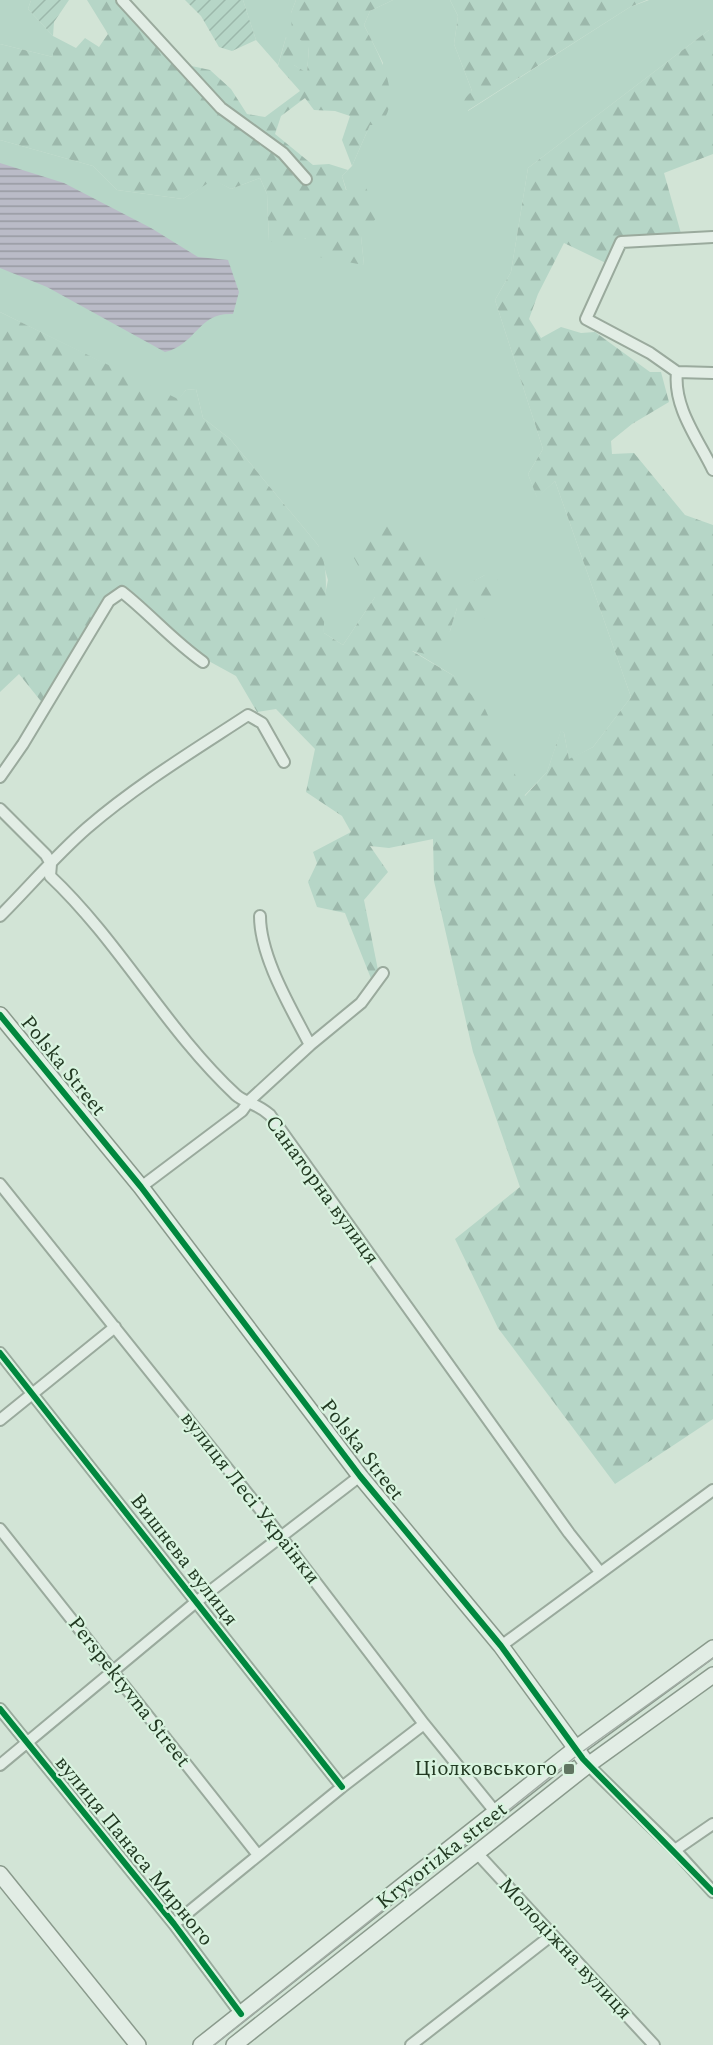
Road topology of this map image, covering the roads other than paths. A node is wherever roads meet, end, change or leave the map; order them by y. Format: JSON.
{"nodes":[{"id":1,"x":122,"y":0,"type":"edge"},
{"id":2,"x":306,"y":179,"type":"dead end"},
{"id":3,"x":713,"y":237,"type":"edge"},
{"id":4,"x":677,"y":372,"type":"junction"},
{"id":5,"x":713,"y":373,"type":"edge"},
{"id":6,"x":713,"y":470,"type":"edge"},
{"id":7,"x":202,"y":662,"type":"dead end"},
{"id":8,"x":284,"y":762,"type":"dead end"},
{"id":9,"x":0,"y":777,"type":"edge"},
{"id":10,"x":0,"y":809,"type":"edge"},
{"id":11,"x":51,"y":864,"type":"junction"},
{"id":12,"x":0,"y":916,"type":"edge"},
{"id":13,"x":260,"y":916,"type":"dead end"},
{"id":14,"x":383,"y":973,"type":"dead end"},
{"id":15,"x":0,"y":1015,"type":"edge"},
{"id":16,"x":310,"y":1045,"type":"junction"},
{"id":17,"x":249,"y":1101,"type":"junction"},
{"id":18,"x":0,"y":1184,"type":"edge"},
{"id":19,"x":141,"y":1187,"type":"junction"},
{"id":20,"x":116,"y":1327,"type":"junction"},
{"id":21,"x":0,"y":1353,"type":"edge"},
{"id":22,"x":33,"y":1394,"type":"junction"},
{"id":23,"x":0,"y":1420,"type":"edge"},
{"id":24,"x":360,"y":1476,"type":"junction"},
{"id":25,"x":713,"y":1490,"type":"edge"},
{"id":26,"x":0,"y":1529,"type":"edge"},
{"id":27,"x":281,"y":1537,"type":"junction"},
{"id":28,"x":600,"y":1572,"type":"junction"},
{"id":29,"x":196,"y":1602,"type":"junction"},
{"id":30,"x":501,"y":1646,"type":"junction"},
{"id":31,"x":713,"y":1648,"type":"edge"},
{"id":32,"x":114,"y":1671,"type":"junction"},
{"id":33,"x":713,"y":1675,"type":"edge"},
{"id":34,"x":0,"y":1709,"type":"edge"},
{"id":35,"x":424,"y":1724,"type":"junction"},
{"id":36,"x":27,"y":1744,"type":"junction"},
{"id":37,"x":575,"y":1749,"type":"junction"},
{"id":38,"x":0,"y":1765,"type":"edge"},
{"id":39,"x":588,"y":1765,"type":"junction"},
{"id":40,"x":342,"y":1787,"type":"junction"},
{"id":41,"x":498,"y":1814,"type":"junction"},
{"id":42,"x":713,"y":1824,"type":"edge"},
{"id":43,"x":675,"y":1850,"type":"junction"},
{"id":44,"x":476,"y":1852,"type":"junction"},
{"id":45,"x":258,"y":1855,"type":"junction"},
{"id":46,"x":0,"y":1874,"type":"edge"},
{"id":47,"x":713,"y":1892,"type":"edge"},
{"id":48,"x":174,"y":1924,"type":"junction"},
{"id":49,"x":552,"y":1935,"type":"junction"},
{"id":50,"x":241,"y":2014,"type":"junction"},
{"id":51,"x":138,"y":2045,"type":"edge"},
{"id":52,"x":201,"y":2045,"type":"edge"},
{"id":53,"x":234,"y":2045,"type":"edge"},
{"id":54,"x":411,"y":2045,"type":"edge"},
{"id":55,"x":654,"y":2045,"type":"edge"}],
"edges":[{"from":1,"to":2,"type":"street"},
{"from":3,"to":4,"type":"street"},
{"from":4,"to":5,"type":"street"},
{"from":4,"to":6,"type":"street"},
{"from":7,"to":9,"type":"street"},
{"from":8,"to":11,"type":"street"},
{"from":10,"to":11,"type":"street","name":"Санаторна вулиця"},
{"from":11,"to":12,"type":"street"},
{"from":11,"to":17,"type":"street","name":"Санаторна вулиця"},
{"from":13,"to":16,"type":"street"},
{"from":14,"to":16,"type":"street"},
{"from":15,"to":19,"type":"main road","name":"Polska Street"},
{"from":16,"to":17,"type":"street"},
{"from":17,"to":19,"type":"street"},
{"from":17,"to":28,"type":"street","name":"Санаторна вулиця"},
{"from":18,"to":20,"type":"street","name":"вулиця Лесі Українки"},
{"from":19,"to":24,"type":"main road","name":"Polska Street"},
{"from":20,"to":22,"type":"street"},
{"from":20,"to":27,"type":"street","name":"вулиця Лесі Українки"},
{"from":21,"to":22,"type":"street","name":"Вишнева вулиця"},
{"from":22,"to":23,"type":"street"},
{"from":22,"to":29,"type":"street","name":"Вишнева вулиця"},
{"from":24,"to":27,"type":"street"},
{"from":24,"to":30,"type":"main road","name":"Polska Street"},
{"from":25,"to":28,"type":"street"},
{"from":26,"to":32,"type":"street","name":"Perspektyvna Street"},
{"from":27,"to":29,"type":"street"},
{"from":27,"to":35,"type":"street","name":"вулиця Лесі Українки"},
{"from":28,"to":30,"type":"street"},
{"from":29,"to":32,"type":"street"},
{"from":29,"to":40,"type":"street","name":"Вишнева вулиця"},
{"from":30,"to":37,"type":"main road","name":"Polska Street"},
{"from":31,"to":37,"type":"main road","name":"Kryvorizka street"},
{"from":32,"to":36,"type":"street"},
{"from":32,"to":45,"type":"street","name":"Perspektyvna Street"},
{"from":33,"to":39,"type":"main road","name":"Kryvorizka street"},
{"from":34,"to":36,"type":"street","name":"вулиця Панаса Мирного"},
{"from":35,"to":40,"type":"street"},
{"from":35,"to":41,"type":"street","name":"вулиця Лесі Українки"},
{"from":36,"to":38,"type":"street"},
{"from":36,"to":48,"type":"street","name":"вулиця Панаса Мирного"},
{"from":37,"to":39,"type":"main road","name":"Polska Street"},
{"from":37,"to":41,"type":"main road","name":"Kryvorizka street"},
{"from":39,"to":43,"type":"street","name":"Polska Street"},
{"from":39,"to":44,"type":"main road","name":"Kryvorizka street"},
{"from":40,"to":45,"type":"street"},
{"from":41,"to":50,"type":"main road","name":"Kryvorizka street"},
{"from":42,"to":43,"type":"street"},
{"from":43,"to":47,"type":"street","name":"Polska Street"},
{"from":44,"to":49,"type":"street","name":"Молодіжна вулиця"},
{"from":44,"to":53,"type":"main road","name":"Kryvorizka street"},
{"from":45,"to":48,"type":"street"},
{"from":46,"to":51,"type":"main road"},
{"from":48,"to":50,"type":"street","name":"вулиця Панаса Мирного"},
{"from":49,"to":54,"type":"street"},
{"from":49,"to":55,"type":"street","name":"Молодіжна вулиця"},
{"from":50,"to":52,"type":"main road","name":"Kryvorizka street"}]}
